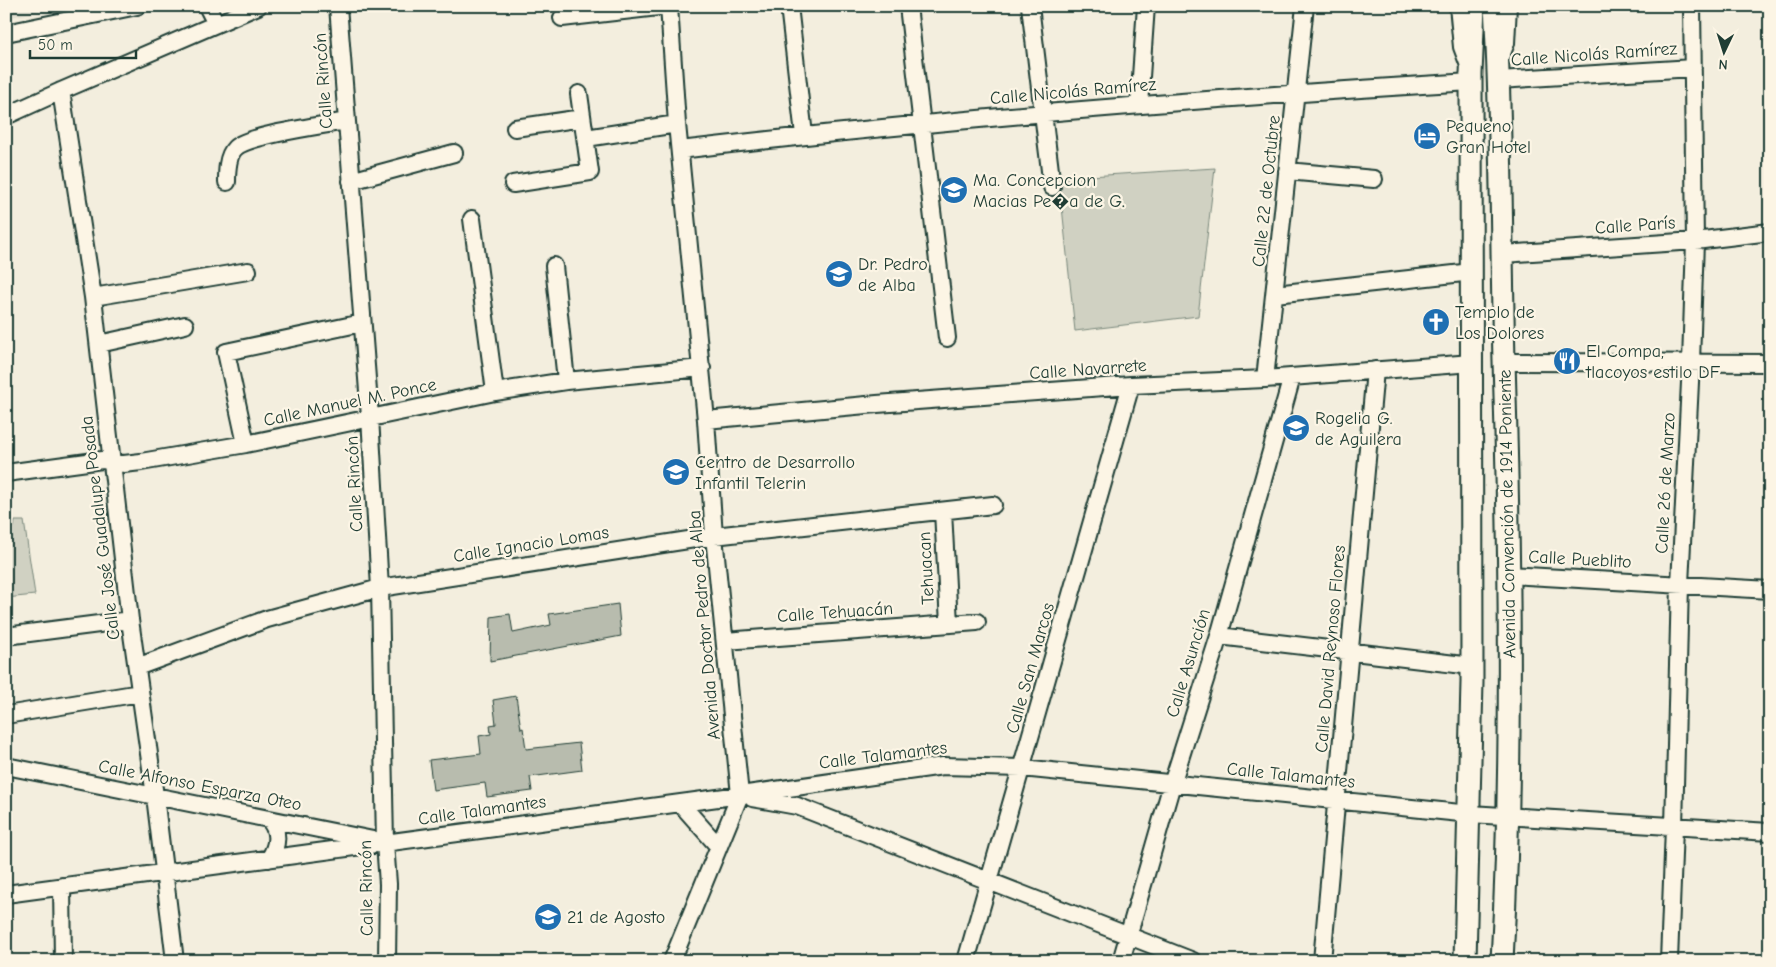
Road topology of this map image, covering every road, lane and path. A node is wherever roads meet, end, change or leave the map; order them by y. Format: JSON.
{"nodes":[{"id":1,"x":137,"y":6,"type":"edge"},
{"id":2,"x":207,"y":6,"type":"edge"},
{"id":3,"x":258,"y":6,"type":"edge"},
{"id":4,"x":338,"y":6,"type":"edge"},
{"id":5,"x":668,"y":6,"type":"edge"},
{"id":6,"x":789,"y":6,"type":"edge"},
{"id":7,"x":908,"y":6,"type":"edge"},
{"id":8,"x":1030,"y":6,"type":"edge"},
{"id":9,"x":1146,"y":6,"type":"edge"},
{"id":10,"x":1304,"y":6,"type":"edge"},
{"id":11,"x":1458,"y":6,"type":"edge"},
{"id":12,"x":1474,"y":6,"type":"edge"},
{"id":13,"x":1495,"y":6,"type":"edge"},
{"id":14,"x":1508,"y":6,"type":"edge"},
{"id":15,"x":1692,"y":6,"type":"edge"},
{"id":16,"x":562,"y":18,"type":"dead end"},
{"id":17,"x":216,"y":24,"type":"junction"},
{"id":18,"x":6,"y":32,"type":"edge"},
{"id":19,"x":1693,"y":68,"type":"junction"},
{"id":20,"x":1498,"y":73,"type":"junction"},
{"id":21,"x":1471,"y":78,"type":"junction"},
{"id":22,"x":61,"y":91,"type":"junction"},
{"id":23,"x":1296,"y":93,"type":"junction"},
{"id":24,"x":579,"y":94,"type":"dead end"},
{"id":25,"x":1139,"y":105,"type":"junction"},
{"id":26,"x":1042,"y":114,"type":"junction"},
{"id":27,"x":6,"y":116,"type":"edge"},
{"id":28,"x":582,"y":118,"type":"junction"},
{"id":29,"x":346,"y":121,"type":"junction"},
{"id":30,"x":678,"y":124,"type":"junction"},
{"id":31,"x":923,"y":124,"type":"junction"},
{"id":32,"x":515,"y":128,"type":"dead end"},
{"id":33,"x":804,"y":135,"type":"junction"},
{"id":34,"x":586,"y":138,"type":"junction"},
{"id":35,"x":680,"y":150,"type":"junction"},
{"id":36,"x":454,"y":153,"type":"dead end"},
{"id":37,"x":1286,"y":171,"type":"junction"},
{"id":38,"x":1374,"y":179,"type":"dead end"},
{"id":39,"x":351,"y":181,"type":"junction"},
{"id":40,"x":227,"y":182,"type":"dead end"},
{"id":41,"x":513,"y":184,"type":"dead end"},
{"id":42,"x":1052,"y":187,"type":"dead end"},
{"id":43,"x":472,"y":219,"type":"dead end"},
{"id":44,"x":1770,"y":232,"type":"edge"},
{"id":45,"x":1694,"y":241,"type":"junction"},
{"id":46,"x":1503,"y":254,"type":"junction"},
{"id":47,"x":554,"y":266,"type":"dead end"},
{"id":48,"x":248,"y":271,"type":"dead end"},
{"id":49,"x":1472,"y":272,"type":"junction"},
{"id":50,"x":1275,"y":294,"type":"junction"},
{"id":51,"x":93,"y":297,"type":"junction"},
{"id":52,"x":362,"y":323,"type":"junction"},
{"id":53,"x":185,"y":325,"type":"dead end"},
{"id":54,"x":947,"y":338,"type":"dead end"},
{"id":55,"x":99,"y":344,"type":"junction"},
{"id":56,"x":1504,"y":362,"type":"junction"},
{"id":57,"x":1691,"y":362,"type":"junction"},
{"id":58,"x":1472,"y":363,"type":"junction"},
{"id":59,"x":1770,"y":363,"type":"edge"},
{"id":60,"x":702,"y":368,"type":"junction"},
{"id":61,"x":1375,"y":370,"type":"junction"},
{"id":62,"x":1292,"y":377,"type":"junction"},
{"id":63,"x":1265,"y":379,"type":"junction"},
{"id":64,"x":566,"y":382,"type":"junction"},
{"id":65,"x":1131,"y":385,"type":"junction"},
{"id":66,"x":495,"y":392,"type":"junction"},
{"id":67,"x":370,"y":417,"type":"junction"},
{"id":68,"x":706,"y":420,"type":"junction"},
{"id":69,"x":246,"y":444,"type":"junction"},
{"id":70,"x":113,"y":462,"type":"junction"},
{"id":71,"x":6,"y":472,"type":"edge"},
{"id":72,"x":993,"y":505,"type":"dead end"},
{"id":73,"x":943,"y":511,"type":"junction"},
{"id":74,"x":714,"y":536,"type":"junction"},
{"id":75,"x":1508,"y":575,"type":"junction"},
{"id":76,"x":1680,"y":584,"type":"junction"},
{"id":77,"x":380,"y":588,"type":"junction"},
{"id":78,"x":1770,"y":590,"type":"edge"},
{"id":79,"x":130,"y":620,"type":"junction"},
{"id":80,"x":977,"y":622,"type":"dead end"},
{"id":81,"x":949,"y":624,"type":"junction"},
{"id":82,"x":6,"y":636,"type":"edge"},
{"id":83,"x":1218,"y":636,"type":"junction"},
{"id":84,"x":725,"y":641,"type":"junction"},
{"id":85,"x":1351,"y":652,"type":"junction"},
{"id":86,"x":1472,"y":666,"type":"junction"},
{"id":87,"x":137,"y":667,"type":"junction"},
{"id":88,"x":140,"y":693,"type":"junction"},
{"id":89,"x":6,"y":715,"type":"edge"},
{"id":90,"x":6,"y":766,"type":"edge"},
{"id":91,"x":1022,"y":768,"type":"junction"},
{"id":92,"x":1172,"y":784,"type":"junction"},
{"id":93,"x":800,"y":786,"type":"junction"},
{"id":94,"x":155,"y":796,"type":"junction"},
{"id":95,"x":740,"y":796,"type":"junction"},
{"id":96,"x":1337,"y":799,"type":"junction"},
{"id":97,"x":680,"y":804,"type":"junction"},
{"id":98,"x":798,"y":806,"type":"junction"},
{"id":99,"x":1470,"y":814,"type":"junction"},
{"id":100,"x":1508,"y":817,"type":"junction"},
{"id":101,"x":268,"y":819,"type":"junction"},
{"id":102,"x":1674,"y":826,"type":"junction"},
{"id":103,"x":1770,"y":832,"type":"edge"},
{"id":104,"x":386,"y":843,"type":"junction"},
{"id":105,"x":718,"y":846,"type":"junction"},
{"id":106,"x":269,"y":859,"type":"junction"},
{"id":107,"x":165,"y":873,"type":"junction"},
{"id":108,"x":989,"y":882,"type":"junction"},
{"id":109,"x":62,"y":886,"type":"junction"},
{"id":110,"x":6,"y":894,"type":"edge"},
{"id":111,"x":1128,"y":935,"type":"junction"},
{"id":112,"x":62,"y":961,"type":"edge"},
{"id":113,"x":175,"y":961,"type":"edge"},
{"id":114,"x":388,"y":961,"type":"edge"},
{"id":115,"x":672,"y":961,"type":"edge"},
{"id":116,"x":966,"y":961,"type":"edge"},
{"id":117,"x":1121,"y":961,"type":"edge"},
{"id":118,"x":1193,"y":961,"type":"edge"},
{"id":119,"x":1322,"y":961,"type":"edge"},
{"id":120,"x":1465,"y":961,"type":"edge"},
{"id":121,"x":1502,"y":961,"type":"edge"},
{"id":122,"x":1669,"y":961,"type":"edge"}],
"edges":[{"from":1,"to":18,"type":"street"},
{"from":2,"to":17,"type":"street"},
{"from":3,"to":17,"type":"street"},
{"from":4,"to":29,"type":"street","name":"Calle Rincón"},
{"from":5,"to":16,"type":"street"},
{"from":5,"to":30,"type":"street","name":"Avenida Doctor Pedro de Alba"},
{"from":6,"to":33,"type":"street"},
{"from":7,"to":31,"type":"street"},
{"from":8,"to":26,"type":"street"},
{"from":9,"to":25,"type":"street"},
{"from":10,"to":23,"type":"street","name":"Calle 22 de Octubre"},
{"from":11,"to":21,"type":"street","name":"Avenida Convención de 1914 Poniente"},
{"from":12,"to":21,"type":"main road","name":"Avenida Convención de 1914 Poniente"},
{"from":13,"to":20,"type":"main road","name":"Avenida Convención de 1914 Poniente"},
{"from":14,"to":20,"type":"street","name":"Avenida Convención de 1914 Poniente"},
{"from":15,"to":19,"type":"street","name":"Calle 26 de Marzo"},
{"from":17,"to":22,"type":"street"},
{"from":19,"to":20,"type":"street","name":"Calle Nicolás Ramírez"},
{"from":19,"to":45,"type":"street","name":"Calle 26 de Marzo"},
{"from":20,"to":46,"type":"main road","name":"Avenida Convención de 1914 Poniente"},
{"from":21,"to":23,"type":"street","name":"Calle Nicolás Ramírez"},
{"from":21,"to":49,"type":"main road","name":"Avenida Convención de 1914 Poniente"},
{"from":22,"to":27,"type":"street"},
{"from":22,"to":51,"type":"street","name":"Calle José Guadalupe Posada"},
{"from":23,"to":25,"type":"street","name":"Calle Nicolás Ramírez"},
{"from":23,"to":37,"type":"street","name":"Calle 22 de Octubre"},
{"from":24,"to":28,"type":"street"},
{"from":25,"to":26,"type":"street","name":"Calle Nicolás Ramírez"},
{"from":26,"to":31,"type":"street","name":"Calle Nicolás Ramírez"},
{"from":26,"to":42,"type":"street"},
{"from":28,"to":32,"type":"street"},
{"from":28,"to":34,"type":"street"},
{"from":29,"to":39,"type":"street","name":"Calle Rincón"},
{"from":29,"to":40,"type":"street"},
{"from":30,"to":34,"type":"street"},
{"from":30,"to":35,"type":"street","name":"Avenida Doctor Pedro de Alba"},
{"from":31,"to":33,"type":"street","name":"Calle Nicolás Ramírez"},
{"from":31,"to":54,"type":"street"},
{"from":33,"to":35,"type":"street","name":"Calle Nicolás Ramírez"},
{"from":34,"to":41,"type":"street"},
{"from":35,"to":60,"type":"street","name":"Avenida Doctor Pedro de Alba"},
{"from":36,"to":39,"type":"street"},
{"from":37,"to":38,"type":"street"},
{"from":37,"to":50,"type":"street","name":"Calle 22 de Octubre"},
{"from":39,"to":52,"type":"street","name":"Calle Rincón"},
{"from":43,"to":66,"type":"street"},
{"from":44,"to":45,"type":"street","name":"Calle París"},
{"from":45,"to":46,"type":"street","name":"Calle París"},
{"from":45,"to":57,"type":"street","name":"Calle 26 de Marzo"},
{"from":46,"to":56,"type":"main road","name":"Avenida Convención de 1914 Poniente"},
{"from":47,"to":64,"type":"street"},
{"from":48,"to":51,"type":"street"},
{"from":49,"to":50,"type":"street"},
{"from":49,"to":58,"type":"main road","name":"Avenida Convención de 1914 Poniente"},
{"from":50,"to":63,"type":"street","name":"Calle 22 de Octubre"},
{"from":51,"to":55,"type":"street","name":"Calle José Guadalupe Posada"},
{"from":52,"to":67,"type":"street","name":"Calle Rincón"},
{"from":52,"to":69,"type":"street"},
{"from":53,"to":55,"type":"street"},
{"from":55,"to":70,"type":"street","name":"Calle José Guadalupe Posada"},
{"from":56,"to":57,"type":"street"},
{"from":56,"to":75,"type":"main road","name":"Avenida Convención de 1914 Poniente"},
{"from":57,"to":59,"type":"street"},
{"from":57,"to":76,"type":"street","name":"Calle 26 de Marzo"},
{"from":58,"to":61,"type":"street","name":"Calle Navarrete"},
{"from":58,"to":86,"type":"main road","name":"Avenida Convención de 1914 Poniente"},
{"from":60,"to":64,"type":"street","name":"Calle Manuel M. Ponce"},
{"from":60,"to":68,"type":"street","name":"Avenida Doctor Pedro de Alba"},
{"from":61,"to":62,"type":"street","name":"Calle Navarrete"},
{"from":61,"to":85,"type":"street","name":"Calle David Reynoso Flores"},
{"from":62,"to":63,"type":"street","name":"Calle Navarrete"},
{"from":62,"to":83,"type":"street","name":"Calle Asunción"},
{"from":63,"to":65,"type":"street","name":"Calle Navarrete"},
{"from":64,"to":66,"type":"street","name":"Calle Manuel M. Ponce"},
{"from":65,"to":68,"type":"street","name":"Calle Navarrete"},
{"from":65,"to":91,"type":"street","name":"Calle San Marcos"},
{"from":66,"to":67,"type":"street","name":"Calle Manuel M. Ponce"},
{"from":67,"to":69,"type":"street","name":"Calle Manuel M. Ponce"},
{"from":67,"to":77,"type":"street","name":"Calle Rincón"},
{"from":68,"to":74,"type":"street","name":"Avenida Doctor Pedro de Alba"},
{"from":69,"to":70,"type":"street","name":"Calle Manuel M. Ponce"},
{"from":70,"to":71,"type":"street","name":"Calle Manuel M. Ponce"},
{"from":70,"to":79,"type":"street","name":"Calle José Guadalupe Posada"},
{"from":72,"to":73,"type":"street","name":"Calle Ignacio Lomas"},
{"from":73,"to":74,"type":"street","name":"Calle Ignacio Lomas"},
{"from":73,"to":81,"type":"street","name":"Tehuacan"},
{"from":74,"to":77,"type":"street","name":"Calle Ignacio Lomas"},
{"from":74,"to":84,"type":"street","name":"Avenida Doctor Pedro de Alba"},
{"from":75,"to":76,"type":"street","name":"Calle Pueblito"},
{"from":75,"to":100,"type":"main road","name":"Avenida Convención de 1914 Poniente"},
{"from":76,"to":78,"type":"street","name":"Calle Pueblito"},
{"from":76,"to":102,"type":"street","name":"Calle 26 de Marzo"},
{"from":77,"to":87,"type":"street","name":"Calle Ignacio Lomas"},
{"from":77,"to":104,"type":"street","name":"Calle Rincón"},
{"from":79,"to":82,"type":"street"},
{"from":79,"to":87,"type":"street","name":"Calle José Guadalupe Posada"},
{"from":80,"to":81,"type":"street","name":"Calle Tehuacán"},
{"from":81,"to":84,"type":"street","name":"Calle Tehuacán"},
{"from":83,"to":85,"type":"street"},
{"from":83,"to":92,"type":"street","name":"Calle Asunción"},
{"from":84,"to":95,"type":"street","name":"Avenida Doctor Pedro de Alba"},
{"from":85,"to":86,"type":"street"},
{"from":85,"to":96,"type":"street","name":"Calle David Reynoso Flores"},
{"from":86,"to":99,"type":"main road","name":"Avenida Convención de 1914 Poniente"},
{"from":87,"to":88,"type":"street","name":"Calle José Guadalupe Posada"},
{"from":88,"to":89,"type":"street"},
{"from":88,"to":94,"type":"street","name":"Calle José Guadalupe Posada"},
{"from":90,"to":94,"type":"street","name":"Calle Alfonso Esparza Oteo"},
{"from":91,"to":92,"type":"street","name":"Calle Talamantes"},
{"from":91,"to":93,"type":"street","name":"Calle Talamantes"},
{"from":91,"to":108,"type":"street","name":"Calle San Marcos"},
{"from":92,"to":96,"type":"street","name":"Calle Talamantes"},
{"from":92,"to":111,"type":"street","name":"Calle Asunción"},
{"from":93,"to":95,"type":"street","name":"Calle Talamantes"},
{"from":93,"to":98,"type":"street"},
{"from":94,"to":101,"type":"street","name":"Calle Alfonso Esparza Oteo"},
{"from":94,"to":107,"type":"street","name":"Calle José Guadalupe Posada"},
{"from":95,"to":97,"type":"street","name":"Calle Talamantes"},
{"from":95,"to":98,"type":"street"},
{"from":95,"to":105,"type":"street","name":"Avenida Doctor Pedro de Alba"},
{"from":96,"to":99,"type":"street","name":"Calle Talamantes"},
{"from":96,"to":119,"type":"street","name":"Calle David Reynoso Flores"},
{"from":97,"to":104,"type":"street","name":"Calle Talamantes"},
{"from":97,"to":105,"type":"street"},
{"from":98,"to":108,"type":"street"},
{"from":99,"to":100,"type":"street","name":"Calle Talamantes"},
{"from":99,"to":120,"type":"main road","name":"Avenida Convención de 1914 Poniente"},
{"from":100,"to":102,"type":"street","name":"Calle Talamantes"},
{"from":100,"to":121,"type":"main road","name":"Avenida Convención de 1914 Poniente"},
{"from":101,"to":104,"type":"street","name":"Calle Alfonso Esparza Oteo"},
{"from":101,"to":106,"type":"street"},
{"from":102,"to":103,"type":"street","name":"Calle Talamantes"},
{"from":102,"to":122,"type":"street","name":"Calle 26 de Marzo"},
{"from":104,"to":106,"type":"street","name":"Calle Talamantes"},
{"from":104,"to":114,"type":"street","name":"Calle Rincón"},
{"from":105,"to":115,"type":"street","name":"Avenida Doctor Pedro de Alba"},
{"from":106,"to":107,"type":"street","name":"Calle Talamantes"},
{"from":107,"to":109,"type":"street","name":"Calle Talamantes"},
{"from":107,"to":113,"type":"street","name":"Calle José Guadalupe Posada"},
{"from":108,"to":111,"type":"street"},
{"from":108,"to":116,"type":"street","name":"Calle San Marcos"},
{"from":109,"to":110,"type":"street","name":"Calle Talamantes"},
{"from":109,"to":112,"type":"street"},
{"from":111,"to":117,"type":"street","name":"Calle Asunción"},
{"from":111,"to":118,"type":"street"}]}
